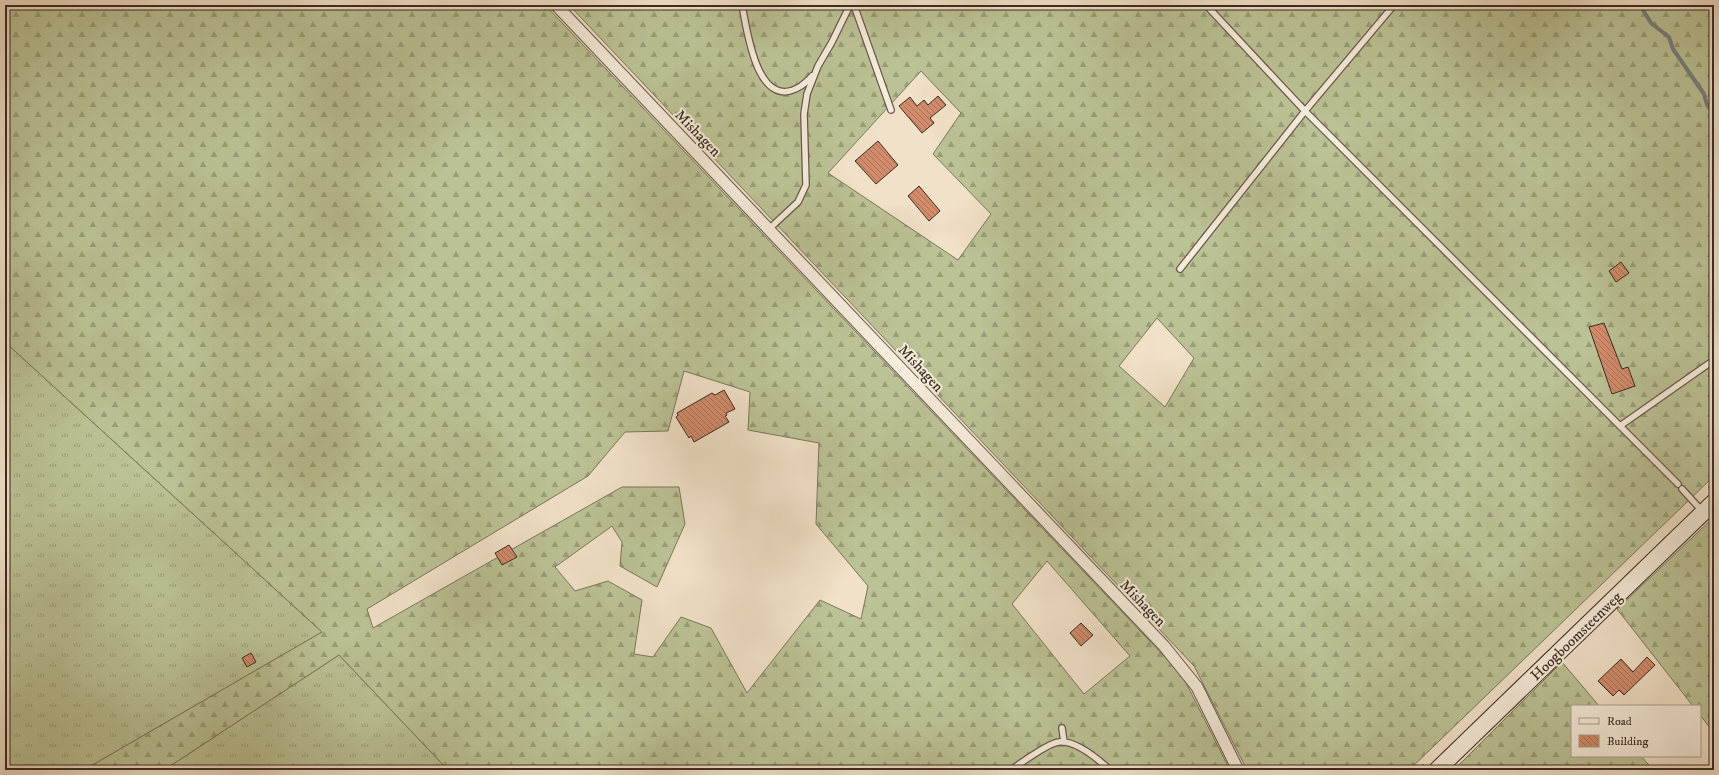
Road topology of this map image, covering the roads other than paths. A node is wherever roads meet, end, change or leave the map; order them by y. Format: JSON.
{"nodes":[{"id":1,"x":556,"y":5,"type":"edge"},
{"id":2,"x":742,"y":5,"type":"edge"},
{"id":3,"x":850,"y":5,"type":"edge"},
{"id":4,"x":854,"y":5,"type":"edge"},
{"id":5,"x":1206,"y":5,"type":"edge"},
{"id":6,"x":1394,"y":5,"type":"edge"},
{"id":7,"x":814,"y":75,"type":"junction"},
{"id":8,"x":891,"y":110,"type":"dead end"},
{"id":9,"x":1305,"y":111,"type":"junction"},
{"id":10,"x":769,"y":229,"type":"junction"},
{"id":11,"x":1180,"y":269,"type":"dead end"},
{"id":12,"x":1714,"y":360,"type":"edge"},
{"id":13,"x":1620,"y":426,"type":"junction"},
{"id":14,"x":1708,"y":507,"type":"edge"},
{"id":15,"x":1062,"y":728,"type":"dead end"},
{"id":16,"x":1064,"y":742,"type":"junction"},
{"id":17,"x":1010,"y":770,"type":"edge"},
{"id":18,"x":1110,"y":770,"type":"edge"},
{"id":19,"x":1238,"y":770,"type":"edge"},
{"id":20,"x":1438,"y":770,"type":"edge"}],
"edges":[{"from":1,"to":10,"type":"street","name":"Mishagen"},
{"from":2,"to":7,"type":"lane"},
{"from":3,"to":7,"type":"lane"},
{"from":4,"to":8,"type":"lane"},
{"from":5,"to":9,"type":"lane"},
{"from":6,"to":9,"type":"lane"},
{"from":7,"to":10,"type":"lane"},
{"from":9,"to":11,"type":"lane"},
{"from":9,"to":13,"type":"lane"},
{"from":10,"to":19,"type":"street","name":"Mishagen"},
{"from":12,"to":13,"type":"lane"},
{"from":13,"to":14,"type":"lane"},
{"from":14,"to":20,"type":"street","name":"Hoogboomsteenweg"},
{"from":15,"to":16,"type":"lane"},
{"from":16,"to":17,"type":"lane"},
{"from":16,"to":18,"type":"lane"}]}
